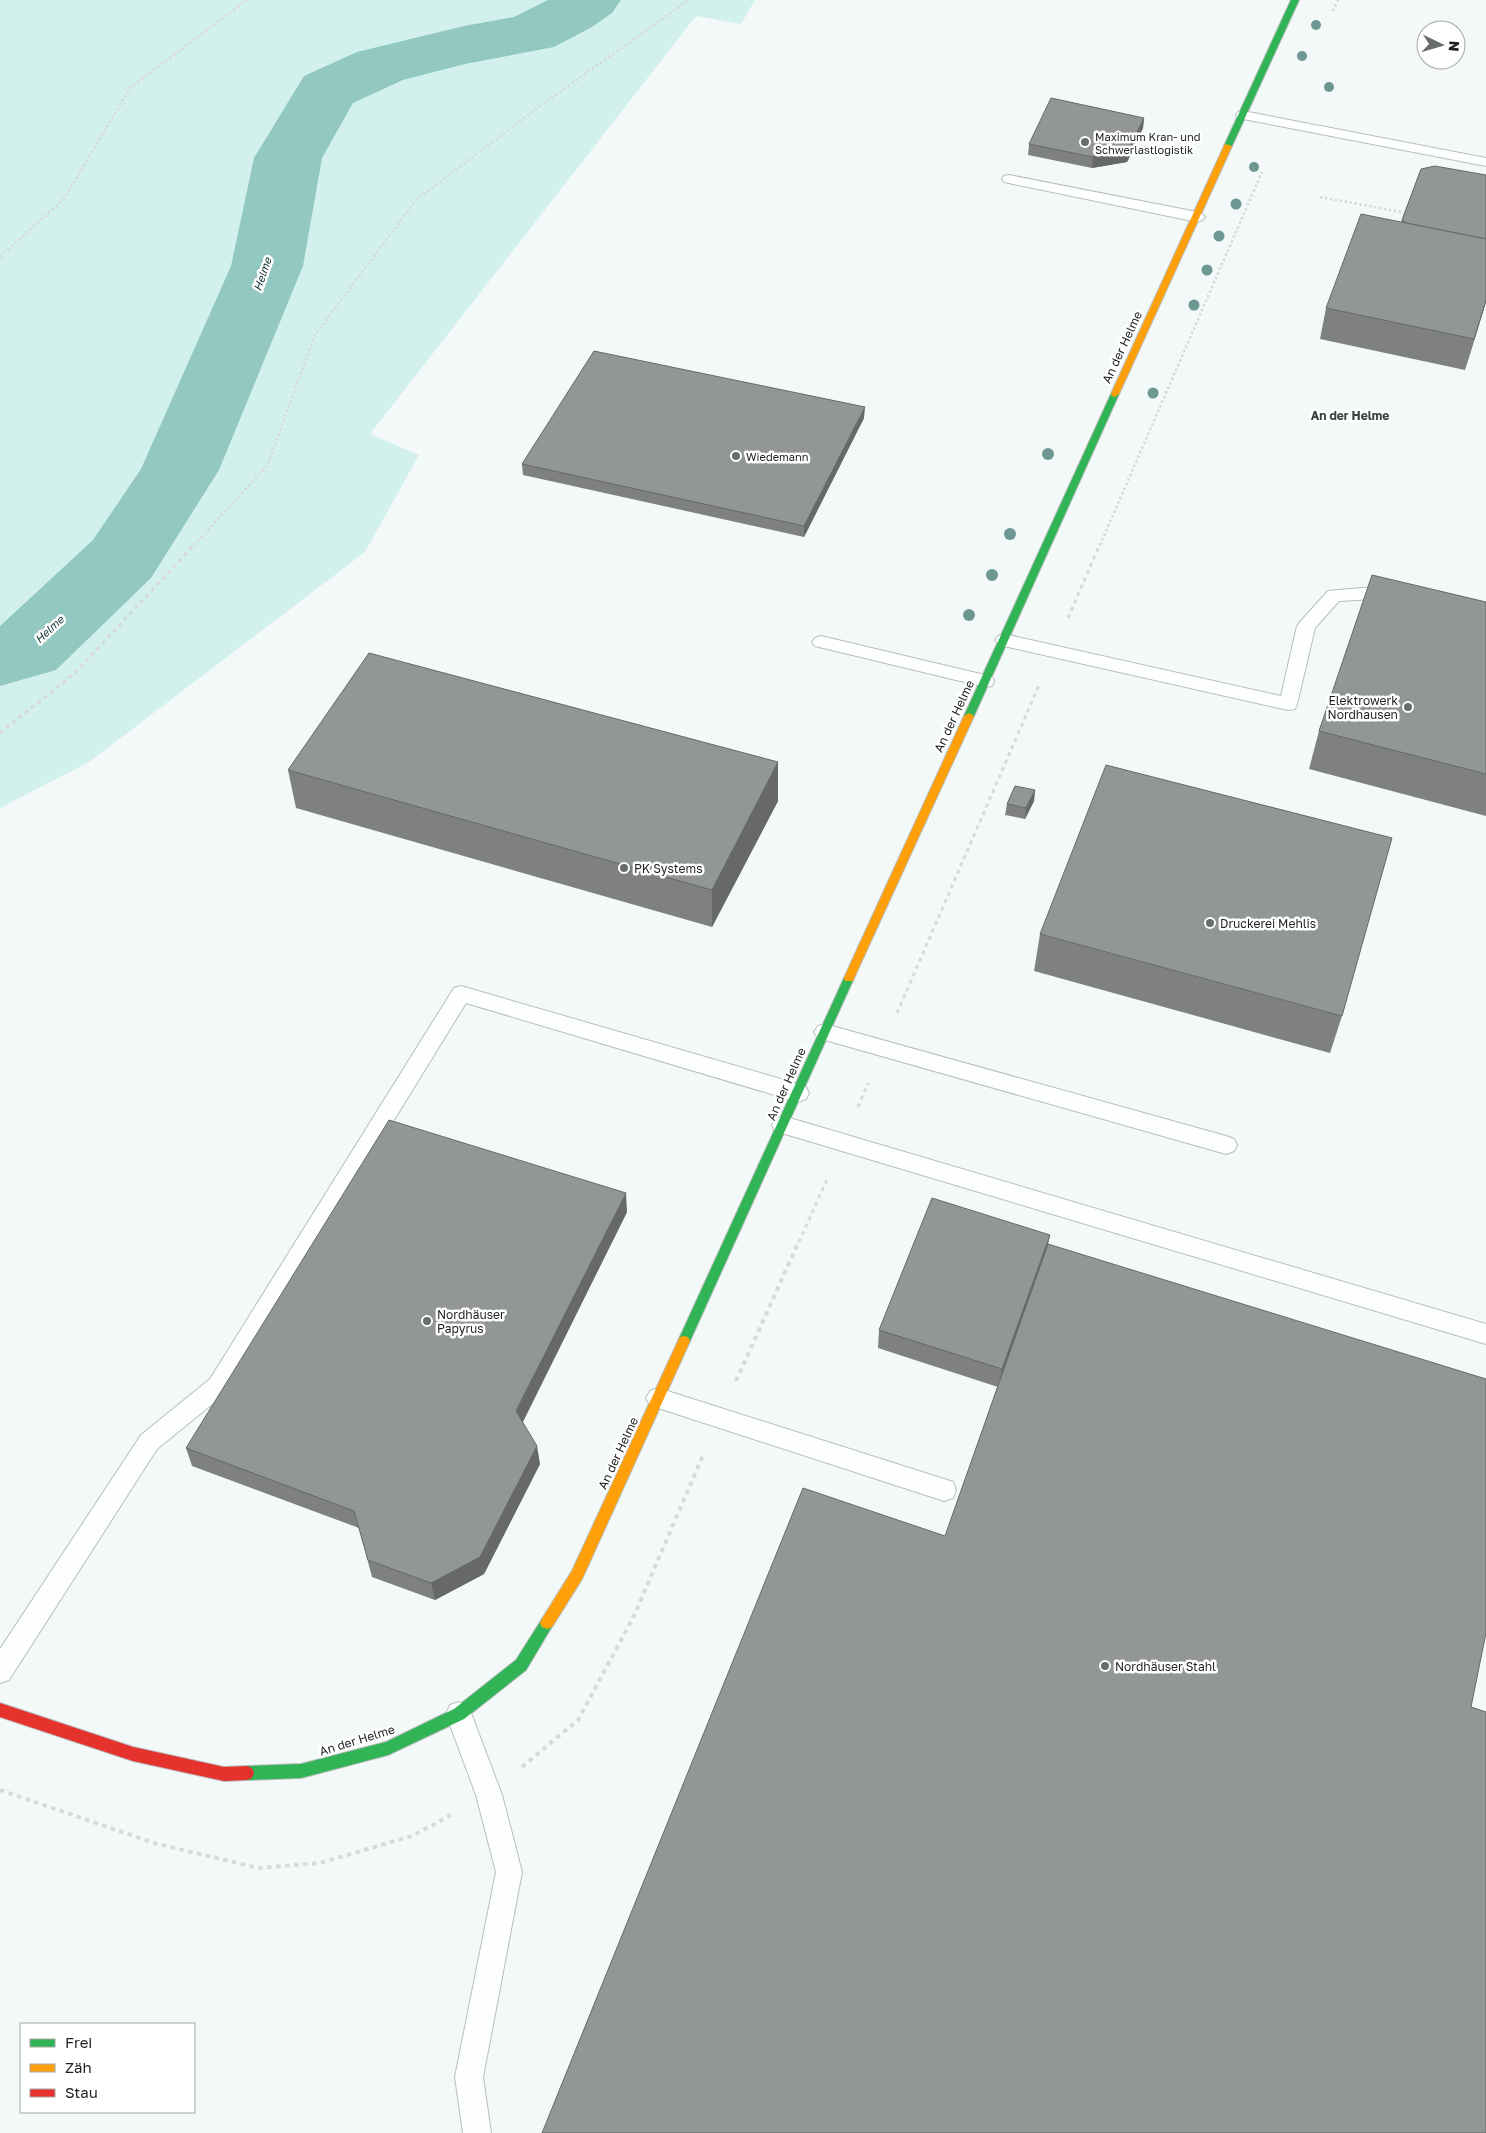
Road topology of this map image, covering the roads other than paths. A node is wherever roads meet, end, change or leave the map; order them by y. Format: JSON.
{"nodes":[{"id":1,"x":1295,"y":0,"type":"edge"},
{"id":2,"x":1243,"y":115,"type":"junction"},
{"id":3,"x":1486,"y":162,"type":"edge"},
{"id":4,"x":1009,"y":179,"type":"dead end"},
{"id":5,"x":1196,"y":217,"type":"junction"},
{"id":6,"x":1410,"y":601,"type":"edge"},
{"id":7,"x":1004,"y":640,"type":"junction"},
{"id":8,"x":821,"y":642,"type":"dead end"},
{"id":9,"x":985,"y":681,"type":"junction"},
{"id":10,"x":825,"y":1032,"type":"junction"},
{"id":11,"x":798,"y":1093,"type":"junction"},
{"id":12,"x":783,"y":1124,"type":"junction"},
{"id":13,"x":1226,"y":1144,"type":"dead end"},
{"id":14,"x":1486,"y":1334,"type":"edge"},
{"id":15,"x":658,"y":1398,"type":"junction"},
{"id":16,"x":944,"y":1490,"type":"dead end"},
{"id":17,"x":0,"y":1671,"type":"edge"},
{"id":18,"x":0,"y":1710,"type":"edge"},
{"id":19,"x":459,"y":1714,"type":"junction"},
{"id":20,"x":477,"y":2133,"type":"edge"}],
"edges":[{"from":1,"to":2,"type":"street","name":"An der Helme"},
{"from":2,"to":3,"type":"lane"},
{"from":2,"to":5,"type":"street","name":"An der Helme"},
{"from":4,"to":5,"type":"lane"},
{"from":5,"to":7,"type":"street","name":"An der Helme"},
{"from":6,"to":7,"type":"lane"},
{"from":7,"to":9,"type":"street","name":"An der Helme"},
{"from":8,"to":9,"type":"lane"},
{"from":9,"to":10,"type":"street","name":"An der Helme"},
{"from":10,"to":11,"type":"street","name":"An der Helme"},
{"from":10,"to":13,"type":"lane"},
{"from":11,"to":12,"type":"street","name":"An der Helme"},
{"from":11,"to":17,"type":"lane"},
{"from":12,"to":14,"type":"lane"},
{"from":12,"to":15,"type":"street","name":"An der Helme"},
{"from":15,"to":16,"type":"lane"},
{"from":15,"to":19,"type":"street","name":"An der Helme"},
{"from":18,"to":19,"type":"street","name":"An der Helme"},
{"from":19,"to":20,"type":"lane"}]}
